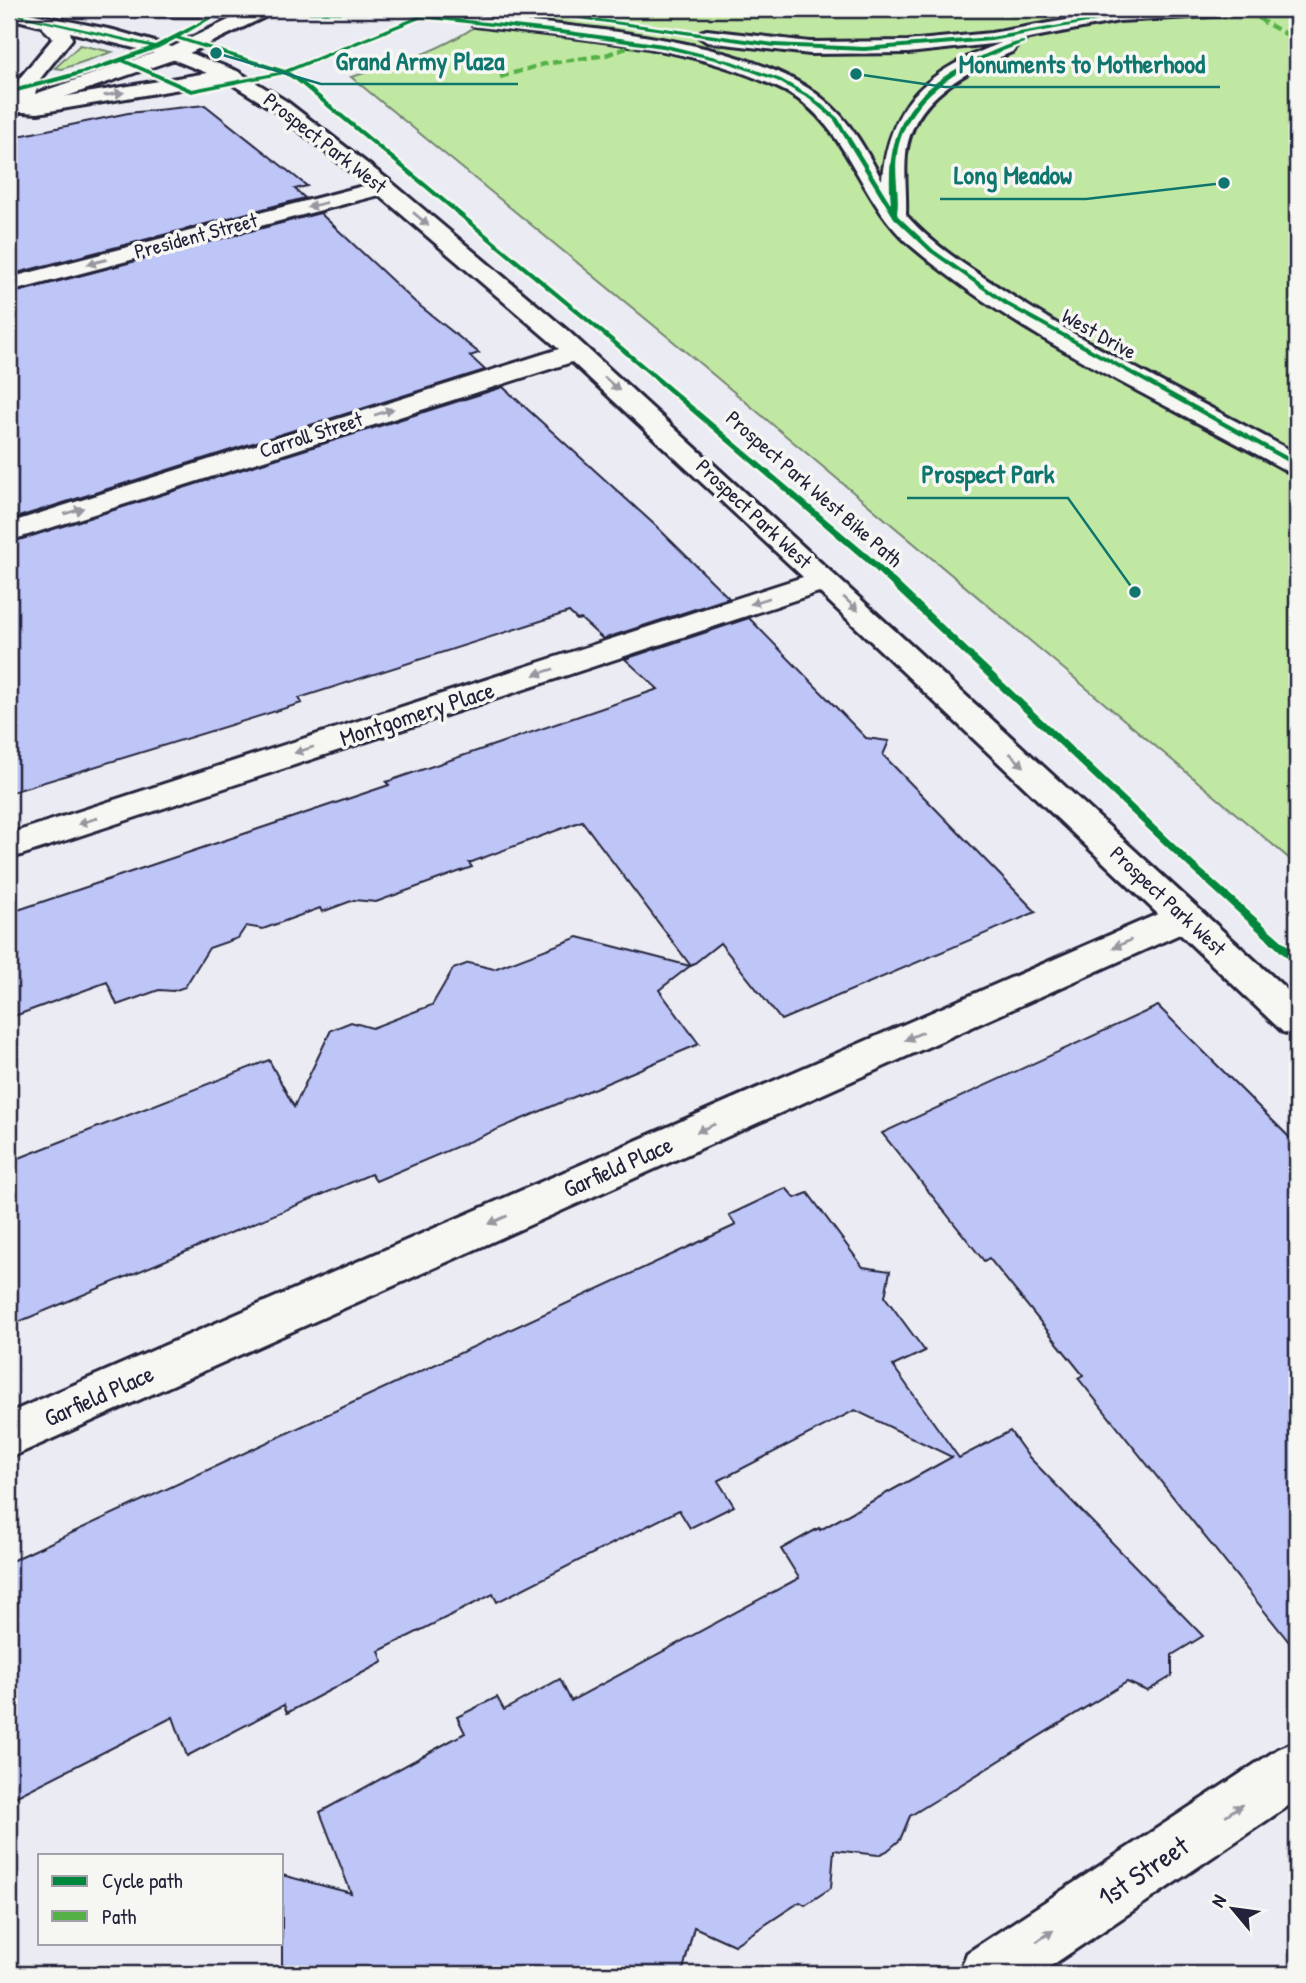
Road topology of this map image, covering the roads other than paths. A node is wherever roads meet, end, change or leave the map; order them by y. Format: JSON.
{"nodes":[{"id":1,"x":83,"y":9,"type":"edge"},
{"id":2,"x":517,"y":9,"type":"edge"},
{"id":3,"x":1244,"y":9,"type":"edge"},
{"id":4,"x":1250,"y":9,"type":"edge"},
{"id":5,"x":264,"y":10,"type":"edge"},
{"id":6,"x":1297,"y":10,"type":"edge"},
{"id":7,"x":9,"y":13,"type":"edge"},
{"id":8,"x":47,"y":21,"type":"junction"},
{"id":9,"x":475,"y":21,"type":"dead end"},
{"id":10,"x":1082,"y":23,"type":"junction"},
{"id":11,"x":173,"y":53,"type":"junction"},
{"id":12,"x":229,"y":75,"type":"junction"},
{"id":13,"x":13,"y":107,"type":"edge"},
{"id":14,"x":383,"y":187,"type":"junction"},
{"id":15,"x":896,"y":217,"type":"junction"},
{"id":16,"x":9,"y":285,"type":"edge"},
{"id":17,"x":577,"y":352,"type":"junction"},
{"id":18,"x":1297,"y":465,"type":"edge"},
{"id":19,"x":9,"y":532,"type":"edge"},
{"id":20,"x":825,"y":580,"type":"junction"},
{"id":21,"x":9,"y":847,"type":"edge"},
{"id":22,"x":1185,"y":917,"type":"junction"},
{"id":23,"x":1297,"y":1022,"type":"edge"},
{"id":24,"x":9,"y":1436,"type":"edge"},
{"id":25,"x":1297,"y":1768,"type":"edge"},
{"id":26,"x":988,"y":1974,"type":"edge"}],
"edges":[{"from":1,"to":5,"type":"street"},
{"from":2,"to":10,"type":"street"},
{"from":3,"to":10,"type":"street"},
{"from":4,"to":6,"type":"street"},
{"from":5,"to":11,"type":"street"},
{"from":7,"to":8,"type":"street","name":"Prospect Park West"},
{"from":8,"to":11,"type":"street","name":"Prospect Park West"},
{"from":8,"to":13,"type":"street"},
{"from":9,"to":15,"type":"street","name":"West Drive"},
{"from":10,"to":15,"type":"street"},
{"from":11,"to":12,"type":"street","name":"Prospect Park West"},
{"from":11,"to":13,"type":"street"},
{"from":13,"to":12,"type":"street","one_way":true},
{"from":12,"to":14,"type":"street","name":"Prospect Park West"},
{"from":14,"to":16,"type":"street","name":"President Street","one_way":true},
{"from":14,"to":17,"type":"street","name":"Prospect Park West","one_way":true},
{"from":15,"to":18,"type":"street","name":"West Drive"},
{"from":19,"to":17,"type":"street","name":"Carroll Street","one_way":true},
{"from":17,"to":20,"type":"street","name":"Prospect Park West","one_way":true},
{"from":20,"to":21,"type":"street","name":"Montgomery Place","one_way":true},
{"from":20,"to":22,"type":"street","name":"Prospect Park West","one_way":true},
{"from":22,"to":23,"type":"street","name":"Prospect Park West"},
{"from":22,"to":24,"type":"street","name":"Garfield Place","one_way":true},
{"from":26,"to":25,"type":"street","name":"1st Street","one_way":true}]}
